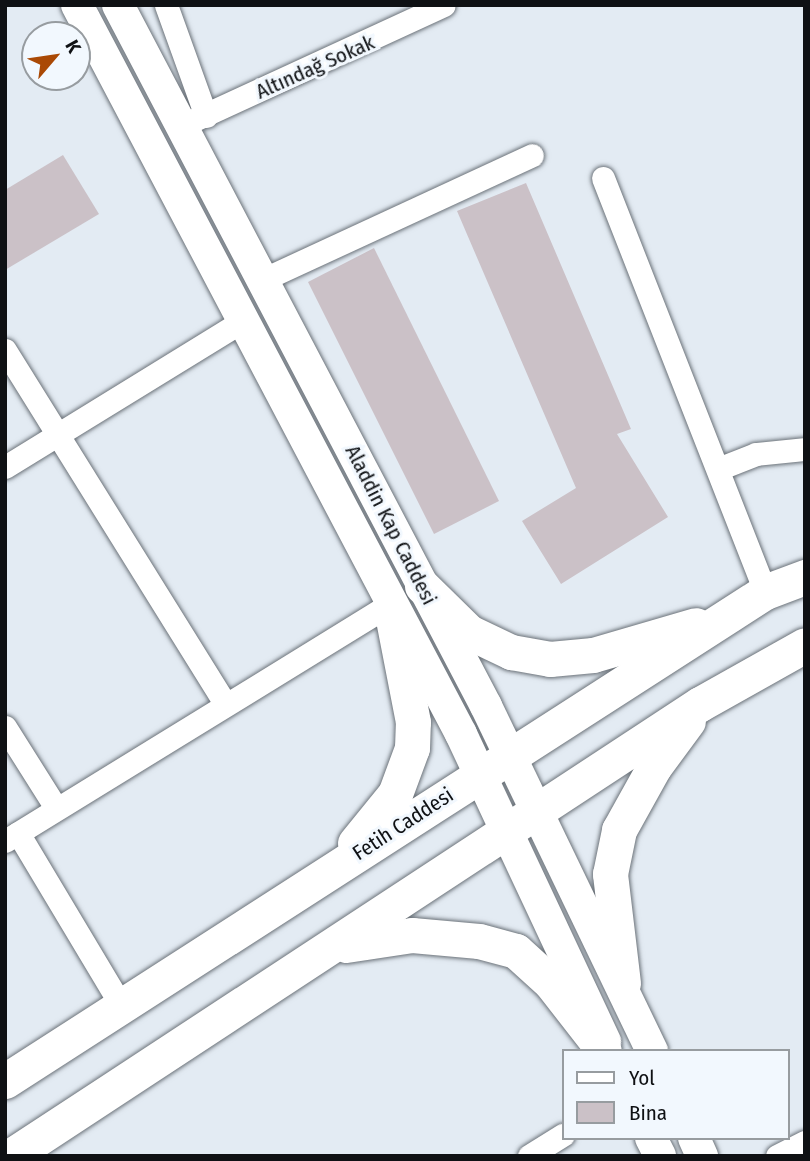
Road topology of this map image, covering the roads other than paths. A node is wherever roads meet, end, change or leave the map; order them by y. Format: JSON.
{"nodes":[{"id":1,"x":77,"y":5,"type":"edge"},
{"id":2,"x":118,"y":5,"type":"edge"},
{"id":3,"x":166,"y":5,"type":"edge"},
{"id":4,"x":444,"y":5,"type":"edge"},
{"id":5,"x":194,"y":120,"type":"junction"},
{"id":6,"x":532,"y":155,"type":"dead end"},
{"id":7,"x":603,"y":178,"type":"dead end"},
{"id":8,"x":264,"y":279,"type":"junction"},
{"id":9,"x":241,"y":322,"type":"junction"},
{"id":10,"x":5,"y":350,"type":"edge"},
{"id":11,"x":57,"y":434,"type":"junction"},
{"id":12,"x":805,"y":449,"type":"edge"},
{"id":13,"x":5,"y":467,"type":"edge"},
{"id":14,"x":718,"y":469,"type":"junction"},
{"id":15,"x":805,"y":577,"type":"edge"},
{"id":16,"x":422,"y":586,"type":"junction"},
{"id":17,"x":765,"y":592,"type":"junction"},
{"id":18,"x":390,"y":604,"type":"junction"},
{"id":19,"x":730,"y":615,"type":"junction"},
{"id":20,"x":805,"y":645,"type":"edge"},
{"id":21,"x":225,"y":704,"type":"junction"},
{"id":22,"x":700,"y":704,"type":"junction"},
{"id":23,"x":5,"y":727,"type":"edge"},
{"id":24,"x":511,"y":757,"type":"junction"},
{"id":25,"x":479,"y":775,"type":"junction"},
{"id":26,"x":57,"y":808,"type":"junction"},
{"id":27,"x":537,"y":810,"type":"junction"},
{"id":28,"x":506,"y":830,"type":"junction"},
{"id":29,"x":12,"y":837,"type":"edge"},
{"id":30,"x":330,"y":872,"type":"junction"},
{"id":31,"x":329,"y":949,"type":"junction"},
{"id":32,"x":623,"y":983,"type":"junction"},
{"id":33,"x":121,"y":1005,"type":"junction"},
{"id":34,"x":602,"y":1049,"type":"edge"},
{"id":35,"x":608,"y":1049,"type":"edge"},
{"id":36,"x":651,"y":1049,"type":"edge"},
{"id":37,"x":5,"y":1081,"type":"edge"},
{"id":38,"x":562,"y":1136,"type":"edge"},
{"id":39,"x":652,"y":1140,"type":"edge"},
{"id":40,"x":695,"y":1140,"type":"edge"},
{"id":41,"x":805,"y":1142,"type":"edge"},
{"id":42,"x":11,"y":1156,"type":"edge"},
{"id":43,"x":529,"y":1156,"type":"edge"},
{"id":44,"x":660,"y":1156,"type":"edge"},
{"id":45,"x":702,"y":1156,"type":"edge"},
{"id":46,"x":777,"y":1156,"type":"edge"}],
"edges":[{"from":1,"to":9,"type":"street","name":"Aladdin Kap Caddesi"},
{"from":2,"to":5,"type":"street","name":"Aladdin Kap Caddesi"},
{"from":3,"to":5,"type":"street"},
{"from":4,"to":5,"type":"street","name":"Altındağ Sokak"},
{"from":5,"to":8,"type":"street","name":"Aladdin Kap Caddesi"},
{"from":6,"to":8,"type":"street"},
{"from":7,"to":14,"type":"street"},
{"from":8,"to":16,"type":"street","name":"Aladdin Kap Caddesi"},
{"from":9,"to":11,"type":"street"},
{"from":9,"to":18,"type":"street","name":"Aladdin Kap Caddesi"},
{"from":10,"to":11,"type":"street"},
{"from":11,"to":13,"type":"street"},
{"from":11,"to":21,"type":"street"},
{"from":12,"to":14,"type":"street"},
{"from":14,"to":17,"type":"street"},
{"from":15,"to":17,"type":"main road","name":"Fetih Caddesi"},
{"from":16,"to":19,"type":"main road"},
{"from":16,"to":24,"type":"street","name":"Aladdin Kap Caddesi"},
{"from":17,"to":19,"type":"main road","name":"Fetih Caddesi"},
{"from":18,"to":21,"type":"street"},
{"from":18,"to":25,"type":"street","name":"Aladdin Kap Caddesi"},
{"from":18,"to":30,"type":"main road"},
{"from":19,"to":24,"type":"main road","name":"Fetih Caddesi"},
{"from":20,"to":22,"type":"main road"},
{"from":21,"to":26,"type":"street"},
{"from":22,"to":27,"type":"main road"},
{"from":22,"to":32,"type":"main road"},
{"from":23,"to":26,"type":"street"},
{"from":24,"to":25,"type":"main road","name":"Fetih Caddesi"},
{"from":24,"to":27,"type":"street","name":"Aladdin Kap Caddesi"},
{"from":25,"to":28,"type":"street","name":"Aladdin Kap Caddesi"},
{"from":25,"to":30,"type":"main road","name":"Fetih Caddesi"},
{"from":26,"to":29,"type":"street"},
{"from":27,"to":28,"type":"main road"},
{"from":27,"to":32,"type":"street","name":"Aladdin Kap Caddesi"},
{"from":28,"to":31,"type":"main road"},
{"from":28,"to":35,"type":"street","name":"Aladdin Kap Caddesi"},
{"from":29,"to":33,"type":"street"},
{"from":30,"to":33,"type":"main road","name":"Fetih Caddesi"},
{"from":31,"to":34,"type":"main road"},
{"from":31,"to":42,"type":"main road"},
{"from":32,"to":36,"type":"street","name":"Aladdin Kap Caddesi"},
{"from":33,"to":37,"type":"main road","name":"Fetih Caddesi"},
{"from":38,"to":43,"type":"street"},
{"from":39,"to":44,"type":"street"},
{"from":40,"to":45,"type":"street"},
{"from":41,"to":46,"type":"street"}]}
